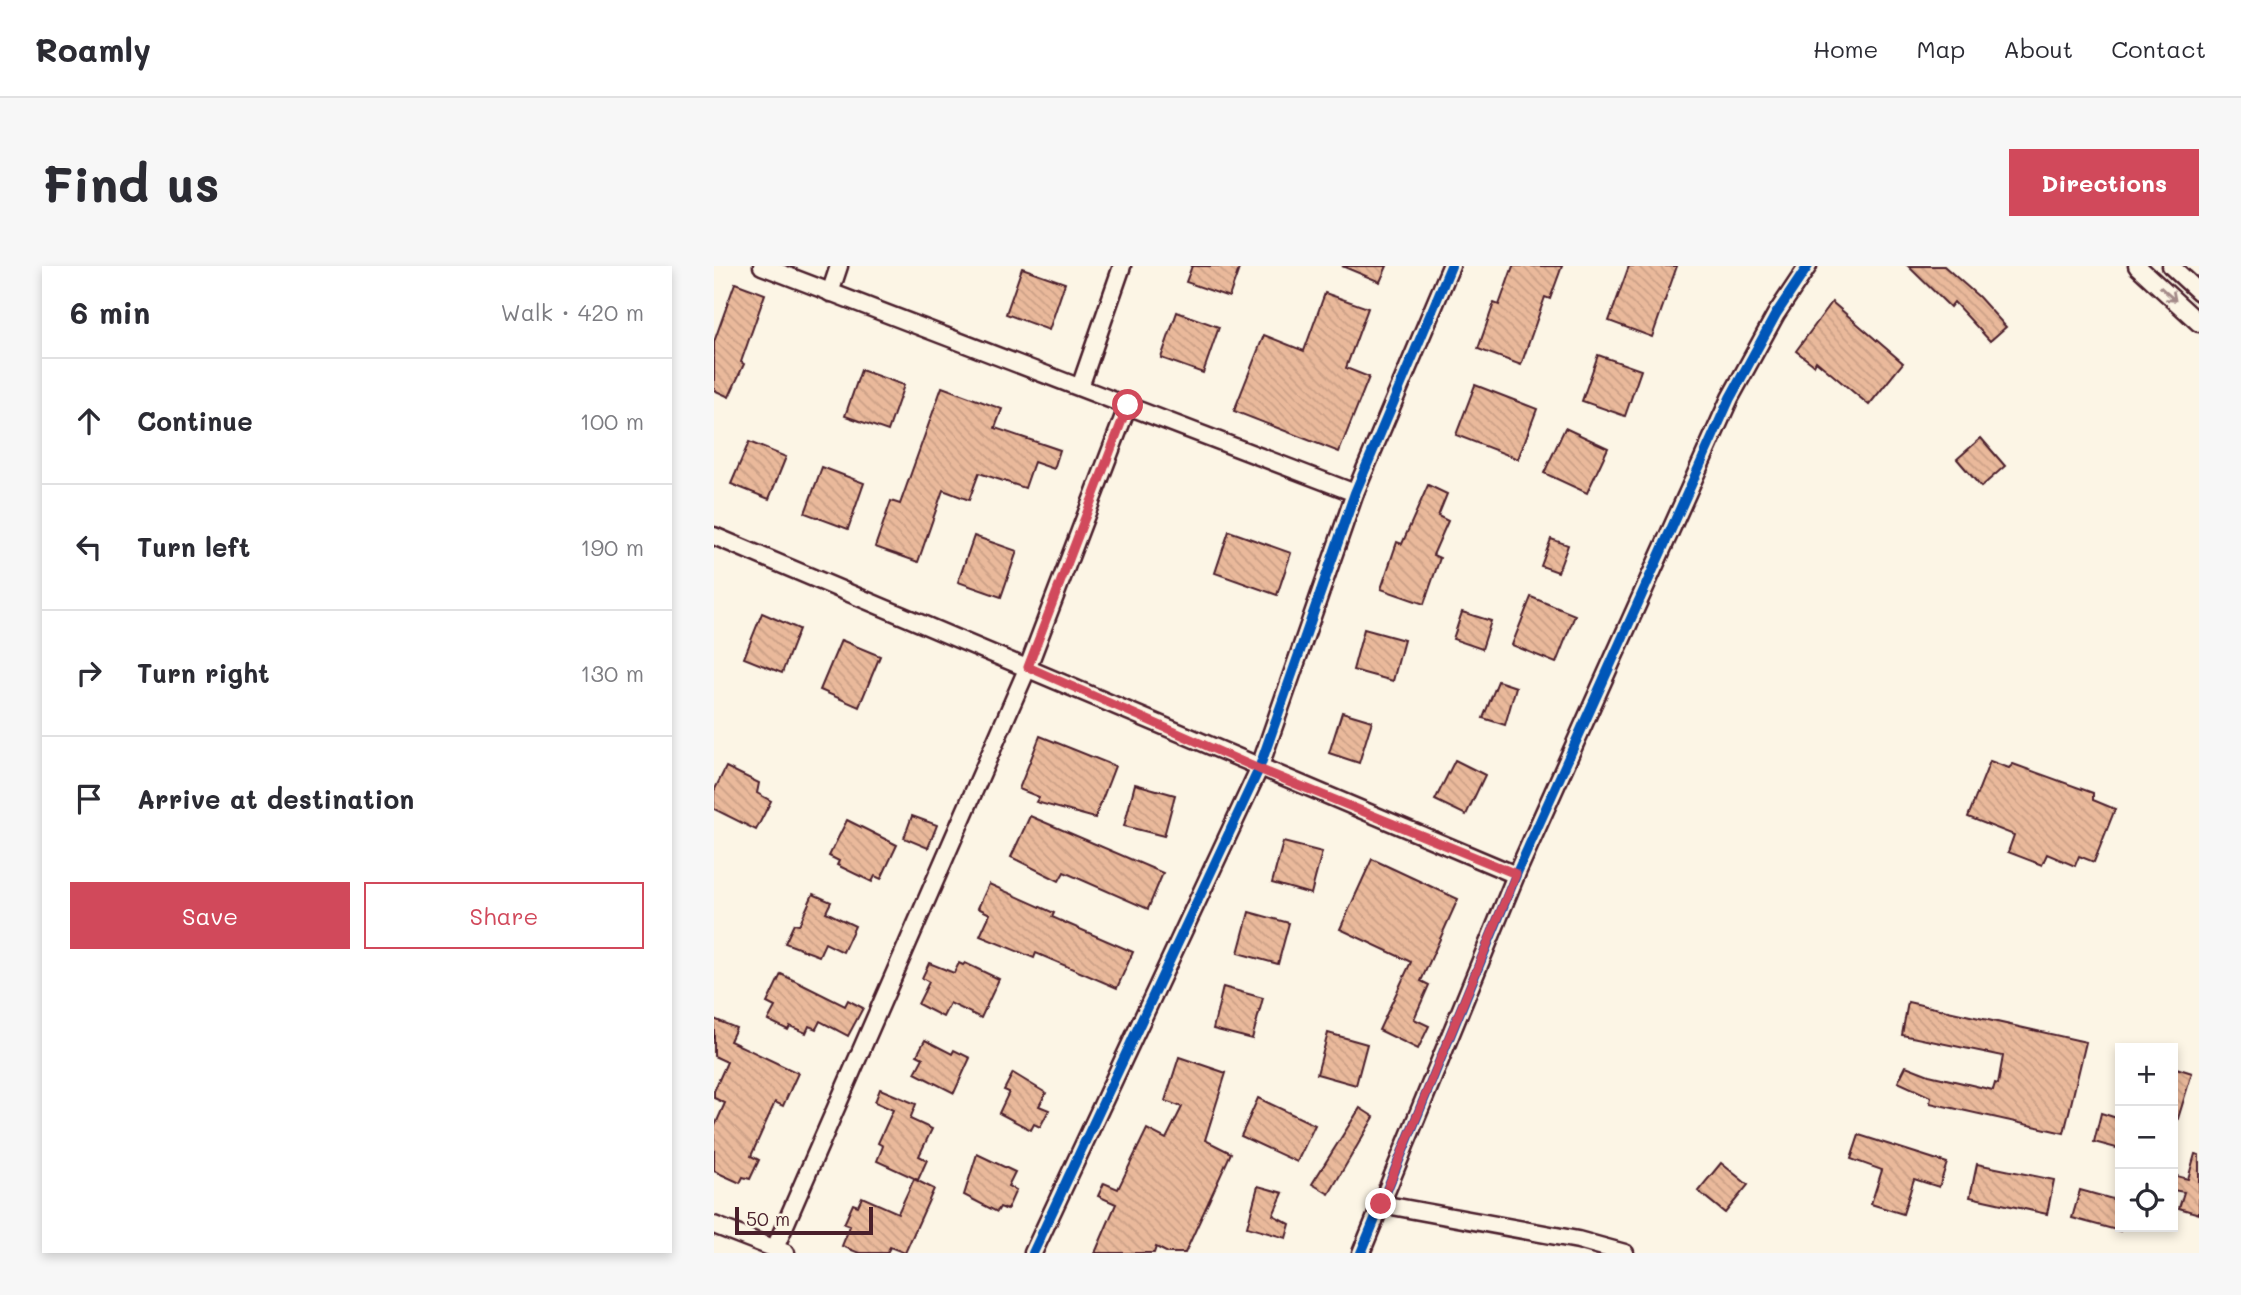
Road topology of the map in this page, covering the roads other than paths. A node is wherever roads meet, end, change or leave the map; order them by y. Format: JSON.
{"nodes":[{"id":1,"x":762,"y":266,"type":"edge"},
{"id":2,"x":839,"y":266,"type":"edge"},
{"id":3,"x":1122,"y":266,"type":"edge"},
{"id":4,"x":1451,"y":266,"type":"edge"},
{"id":5,"x":1808,"y":266,"type":"edge"},
{"id":6,"x":2137,"y":266,"type":"edge"},
{"id":7,"x":2171,"y":266,"type":"edge"},
{"id":8,"x":2199,"y":292,"type":"edge"},
{"id":9,"x":830,"y":293,"type":"junction"},
{"id":10,"x":2199,"y":323,"type":"edge"},
{"id":11,"x":1080,"y":387,"type":"junction"},
{"id":12,"x":1128,"y":405,"type":"junction"},
{"id":13,"x":1356,"y":493,"type":"junction"},
{"id":14,"x":714,"y":536,"type":"edge"},
{"id":15,"x":1028,"y":667,"type":"junction"},
{"id":16,"x":1259,"y":769,"type":"junction"},
{"id":17,"x":1516,"y":874,"type":"junction"},
{"id":18,"x":1381,"y":1204,"type":"junction"},
{"id":19,"x":714,"y":1225,"type":"edge"},
{"id":20,"x":780,"y":1251,"type":"edge"},
{"id":21,"x":1033,"y":1253,"type":"edge"},
{"id":22,"x":1361,"y":1253,"type":"edge"},
{"id":23,"x":1625,"y":1253,"type":"edge"}],
"edges":[{"from":1,"to":9,"type":"street"},
{"from":2,"to":9,"type":"street"},
{"from":3,"to":11,"type":"street"},
{"from":4,"to":13,"type":"street"},
{"from":5,"to":17,"type":"street"},
{"from":6,"to":10,"type":"street","one_way":true},
{"from":7,"to":8,"type":"street"},
{"from":9,"to":11,"type":"street"},
{"from":11,"to":12,"type":"street"},
{"from":12,"to":13,"type":"street"},
{"from":12,"to":15,"type":"street"},
{"from":13,"to":16,"type":"street"},
{"from":14,"to":15,"type":"street"},
{"from":15,"to":16,"type":"street"},
{"from":15,"to":20,"type":"street"},
{"from":16,"to":17,"type":"street"},
{"from":16,"to":21,"type":"street"},
{"from":17,"to":18,"type":"street"},
{"from":18,"to":22,"type":"street"},
{"from":18,"to":23,"type":"street"},
{"from":19,"to":20,"type":"street"}]}
